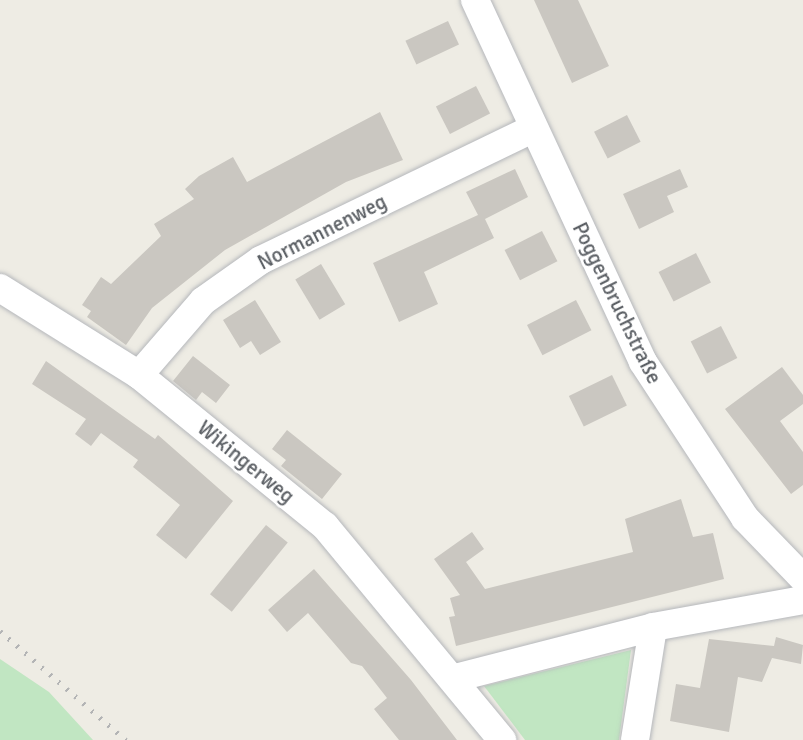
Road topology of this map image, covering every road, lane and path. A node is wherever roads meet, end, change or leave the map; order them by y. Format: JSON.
{"nodes":[{"id":1,"x":475,"y":0,"type":"edge"},
{"id":2,"x":534,"y":128,"type":"junction"},
{"id":3,"x":0,"y":288,"type":"edge"},
{"id":4,"x":139,"y":375,"type":"junction"},
{"id":5,"x":803,"y":578,"type":"edge"},
{"id":6,"x":803,"y":600,"type":"edge"},
{"id":7,"x":653,"y":626,"type":"junction"},
{"id":8,"x":455,"y":678,"type":"junction"},
{"id":9,"x":502,"y":740,"type":"edge"},
{"id":10,"x":635,"y":740,"type":"edge"}],
"edges":[{"from":1,"to":2,"type":"street","name":"Poggenbruchstraße"},
{"from":2,"to":4,"type":"street","name":"Normannenweg"},
{"from":2,"to":5,"type":"street","name":"Poggenbruchstraße"},
{"from":3,"to":4,"type":"street","name":"Wikingerweg"},
{"from":4,"to":8,"type":"street","name":"Wikingerweg"},
{"from":6,"to":7,"type":"street"},
{"from":7,"to":8,"type":"street"},
{"from":7,"to":10,"type":"street"},
{"from":8,"to":9,"type":"street","name":"Wikingerweg"}]}
